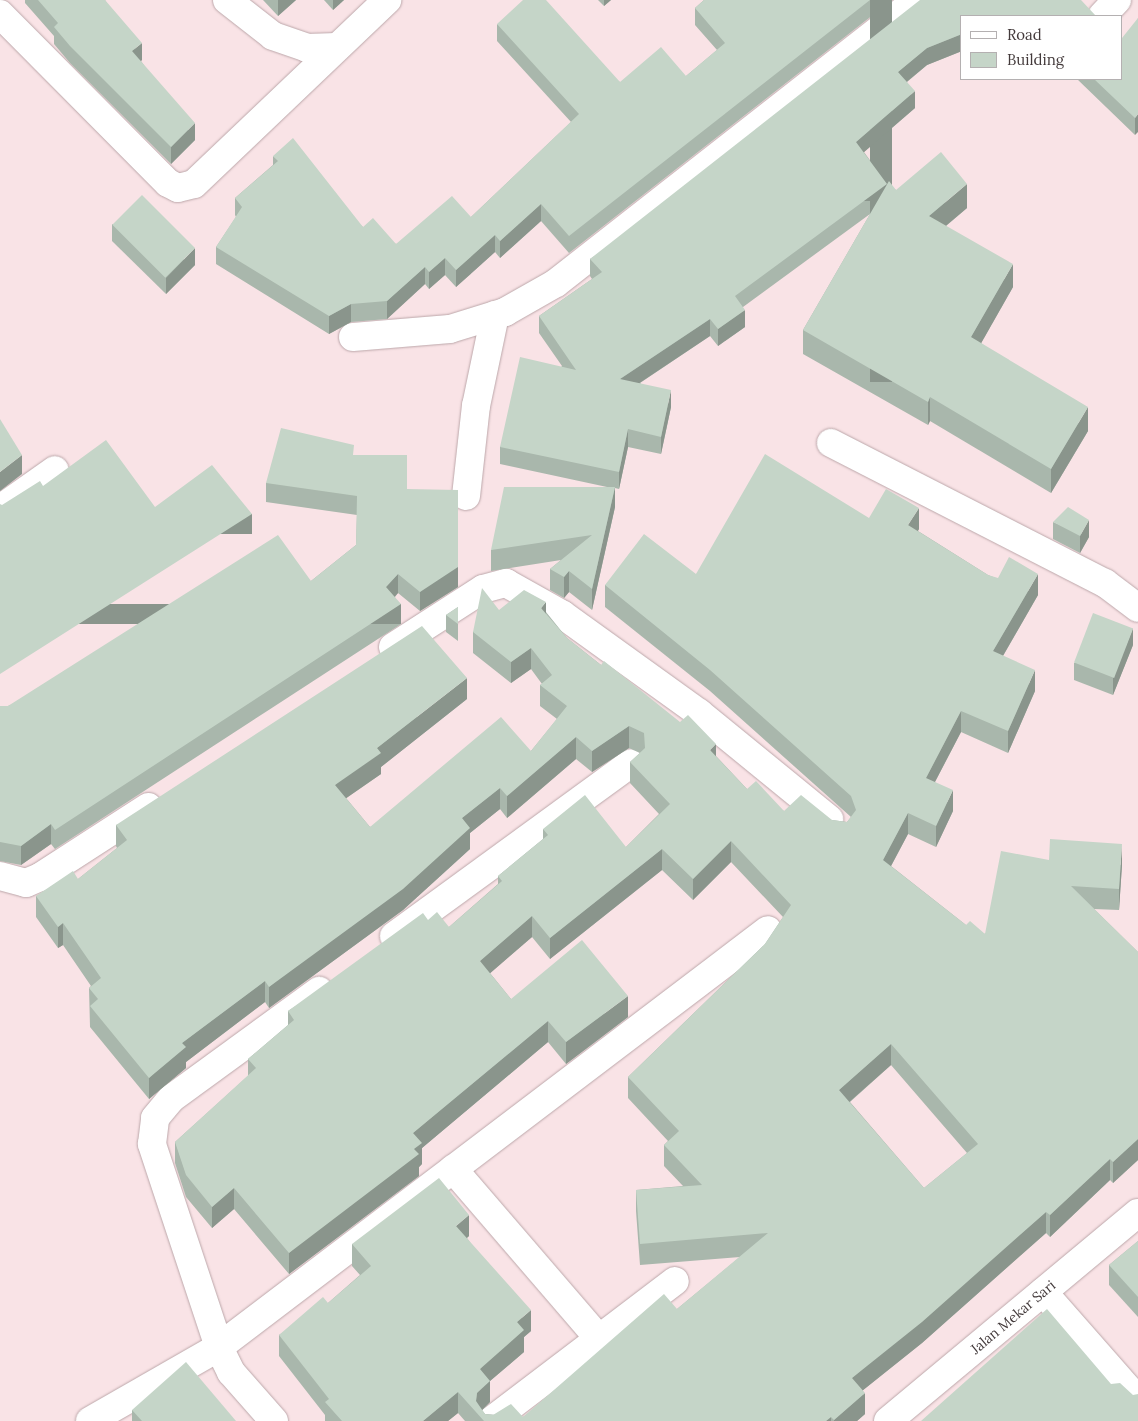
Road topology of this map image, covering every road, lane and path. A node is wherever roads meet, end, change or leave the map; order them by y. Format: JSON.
{"nodes":[{"id":1,"x":228,"y":0,"type":"edge"},
{"id":2,"x":387,"y":0,"type":"edge"},
{"id":3,"x":917,"y":0,"type":"edge"},
{"id":4,"x":1117,"y":0,"type":"edge"},
{"id":5,"x":0,"y":14,"type":"edge"},
{"id":6,"x":1103,"y":15,"type":"edge"},
{"id":7,"x":337,"y":48,"type":"junction"},
{"id":8,"x":495,"y":315,"type":"junction"},
{"id":9,"x":354,"y":337,"type":"dead end"},
{"id":10,"x":831,"y":443,"type":"dead end"},
{"id":11,"x":55,"y":470,"type":"dead end"},
{"id":12,"x":466,"y":496,"type":"dead end"},
{"id":13,"x":0,"y":509,"type":"edge"},
{"id":14,"x":1138,"y":608,"type":"edge"},
{"id":15,"x":375,"y":659,"type":"edge"},
{"id":16,"x":631,"y":763,"type":"edge"},
{"id":17,"x":174,"y":790,"type":"edge"},
{"id":18,"x":841,"y":829,"type":"edge"},
{"id":19,"x":0,"y":876,"type":"edge"},
{"id":20,"x":768,"y":930,"type":"dead end"},
{"id":21,"x":373,"y":951,"type":"edge"},
{"id":22,"x":341,"y":975,"type":"edge"},
{"id":23,"x":453,"y":1170,"type":"junction"},
{"id":24,"x":1138,"y":1213,"type":"edge"},
{"id":25,"x":675,"y":1281,"type":"dead end"},
{"id":26,"x":1043,"y":1292,"type":"junction"},
{"id":27,"x":599,"y":1338,"type":"junction"},
{"id":28,"x":219,"y":1347,"type":"junction"},
{"id":29,"x":1138,"y":1400,"type":"edge"},
{"id":30,"x":90,"y":1421,"type":"edge"},
{"id":31,"x":274,"y":1421,"type":"edge"},
{"id":32,"x":491,"y":1421,"type":"edge"},
{"id":33,"x":888,"y":1421,"type":"edge"}],
"edges":[{"from":1,"to":7,"type":"street"},
{"from":2,"to":7,"type":"street"},
{"from":3,"to":8,"type":"street"},
{"from":4,"to":6,"type":"street"},
{"from":5,"to":7,"type":"street"},
{"from":8,"to":9,"type":"street"},
{"from":8,"to":12,"type":"street"},
{"from":10,"to":14,"type":"street"},
{"from":11,"to":13,"type":"street"},
{"from":15,"to":18,"type":"street"},
{"from":16,"to":21,"type":"street"},
{"from":17,"to":19,"type":"street"},
{"from":20,"to":23,"type":"street"},
{"from":22,"to":28,"type":"street"},
{"from":23,"to":27,"type":"street"},
{"from":23,"to":28,"type":"street"},
{"from":24,"to":26,"type":"street","name":"Jalan Mekar Sari"},
{"from":25,"to":27,"type":"street"},
{"from":26,"to":29,"type":"street"},
{"from":26,"to":33,"type":"street","name":"Jalan Mekar Sari"},
{"from":27,"to":32,"type":"street"},
{"from":28,"to":30,"type":"street"},
{"from":28,"to":31,"type":"street"}]}
